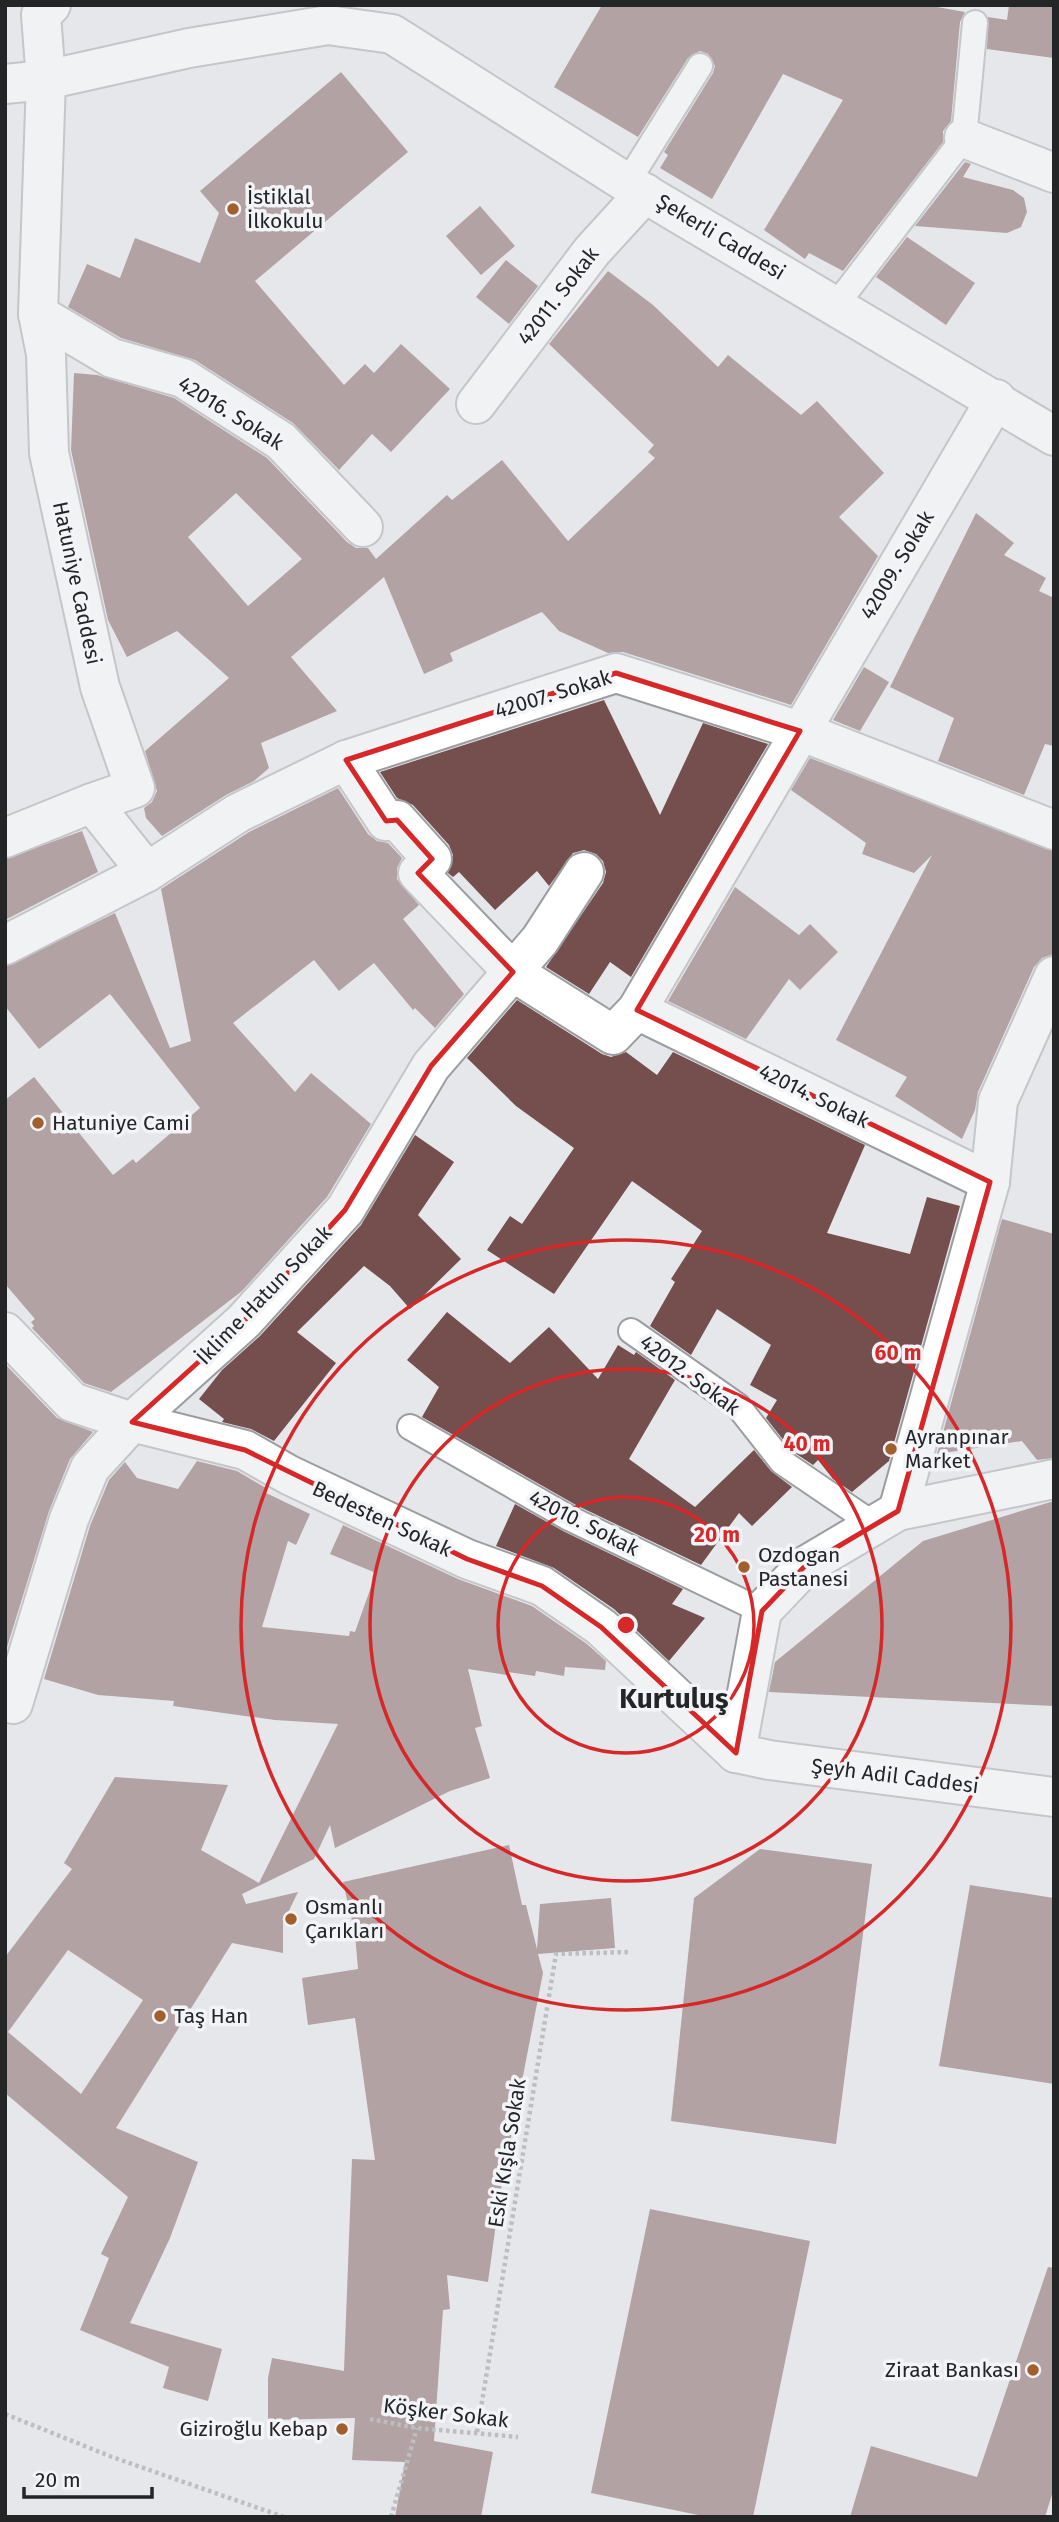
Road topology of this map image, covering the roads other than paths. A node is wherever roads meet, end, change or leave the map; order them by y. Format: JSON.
{"nodes":[{"id":1,"x":39,"y":8,"type":"edge"},
{"id":2,"x":392,"y":20,"type":"edge"},
{"id":3,"x":975,"y":23,"type":"dead end"},
{"id":4,"x":700,"y":66,"type":"dead end"},
{"id":5,"x":46,"y":80,"type":"junction"},
{"id":6,"x":5,"y":83,"type":"edge"},
{"id":7,"x":964,"y":138,"type":"junction"},
{"id":8,"x":1054,"y":173,"type":"edge"},
{"id":9,"x":636,"y":188,"type":"junction"},
{"id":10,"x":836,"y":305,"type":"junction"},
{"id":11,"x":38,"y":314,"type":"junction"},
{"id":12,"x":996,"y":399,"type":"junction"},
{"id":13,"x":476,"y":404,"type":"dead end"},
{"id":14,"x":1054,"y":436,"type":"edge"},
{"id":15,"x":363,"y":527,"type":"dead end"},
{"id":16,"x":800,"y":732,"type":"junction"},
{"id":17,"x":346,"y":760,"type":"junction"},
{"id":18,"x":92,"y":803,"type":"junction"},
{"id":19,"x":1054,"y":830,"type":"edge"},
{"id":20,"x":5,"y":838,"type":"edge"},
{"id":21,"x":147,"y":872,"type":"junction"},
{"id":22,"x":584,"y":872,"type":"dead end"},
{"id":23,"x":5,"y":945,"type":"edge"},
{"id":24,"x":513,"y":972,"type":"junction"},
{"id":25,"x":1054,"y":976,"type":"edge"},
{"id":26,"x":625,"y":1022,"type":"junction"},
{"id":27,"x":990,"y":1182,"type":"junction"},
{"id":28,"x":631,"y":1331,"type":"dead end"},
{"id":29,"x":5,"y":1332,"type":"edge"},
{"id":30,"x":132,"y":1422,"type":"junction"},
{"id":31,"x":410,"y":1427,"type":"dead end"},
{"id":32,"x":1054,"y":1479,"type":"edge"},
{"id":33,"x":887,"y":1519,"type":"junction"},
{"id":34,"x":762,"y":1611,"type":"junction"},
{"id":35,"x":13,"y":1704,"type":"dead end"},
{"id":36,"x":736,"y":1753,"type":"junction"},
{"id":37,"x":1054,"y":1797,"type":"edge"}],
"edges":[{"from":1,"to":5,"type":"street","name":"Hatuniye Caddesi"},
{"from":2,"to":5,"type":"street"},
{"from":2,"to":9,"type":"street","name":"Şekerli Caddesi"},
{"from":3,"to":7,"type":"lane"},
{"from":4,"to":9,"type":"lane"},
{"from":5,"to":6,"type":"street"},
{"from":5,"to":11,"type":"street","name":"Hatuniye Caddesi"},
{"from":7,"to":8,"type":"street"},
{"from":7,"to":10,"type":"lane"},
{"from":9,"to":10,"type":"street","name":"Şekerli Caddesi"},
{"from":9,"to":13,"type":"street","name":"42011. Sokak"},
{"from":10,"to":12,"type":"street","name":"Şekerli Caddesi"},
{"from":11,"to":15,"type":"street","name":"42016. Sokak"},
{"from":11,"to":18,"type":"street","name":"Hatuniye Caddesi"},
{"from":12,"to":14,"type":"street","name":"Şekerli Caddesi"},
{"from":12,"to":16,"type":"street","name":"42009. Sokak"},
{"from":16,"to":17,"type":"street","name":"42007. Sokak"},
{"from":16,"to":19,"type":"street","name":"42007. Sokak"},
{"from":16,"to":26,"type":"street","name":"42009. Sokak"},
{"from":17,"to":21,"type":"street","name":"42007. Sokak"},
{"from":17,"to":24,"type":"street"},
{"from":18,"to":20,"type":"street"},
{"from":18,"to":21,"type":"street"},
{"from":21,"to":23,"type":"street"},
{"from":22,"to":24,"type":"street","name":"İklime Hatun Sokak"},
{"from":24,"to":26,"type":"street"},
{"from":24,"to":30,"type":"street","name":"İklime Hatun Sokak"},
{"from":25,"to":27,"type":"street"},
{"from":26,"to":27,"type":"street","name":"42014. Sokak"},
{"from":27,"to":33,"type":"street"},
{"from":28,"to":33,"type":"lane","name":"42012. Sokak"},
{"from":29,"to":30,"type":"street","name":"Bedesten Sokak"},
{"from":30,"to":35,"type":"street","name":"İklime Hatun Sokak"},
{"from":30,"to":36,"type":"street","name":"Bedesten Sokak"},
{"from":31,"to":34,"type":"lane","name":"42010. Sokak"},
{"from":32,"to":33,"type":"street"},
{"from":33,"to":34,"type":"street"},
{"from":34,"to":36,"type":"street"},
{"from":36,"to":37,"type":"street","name":"Şeyh Adil Caddesi"}]}
